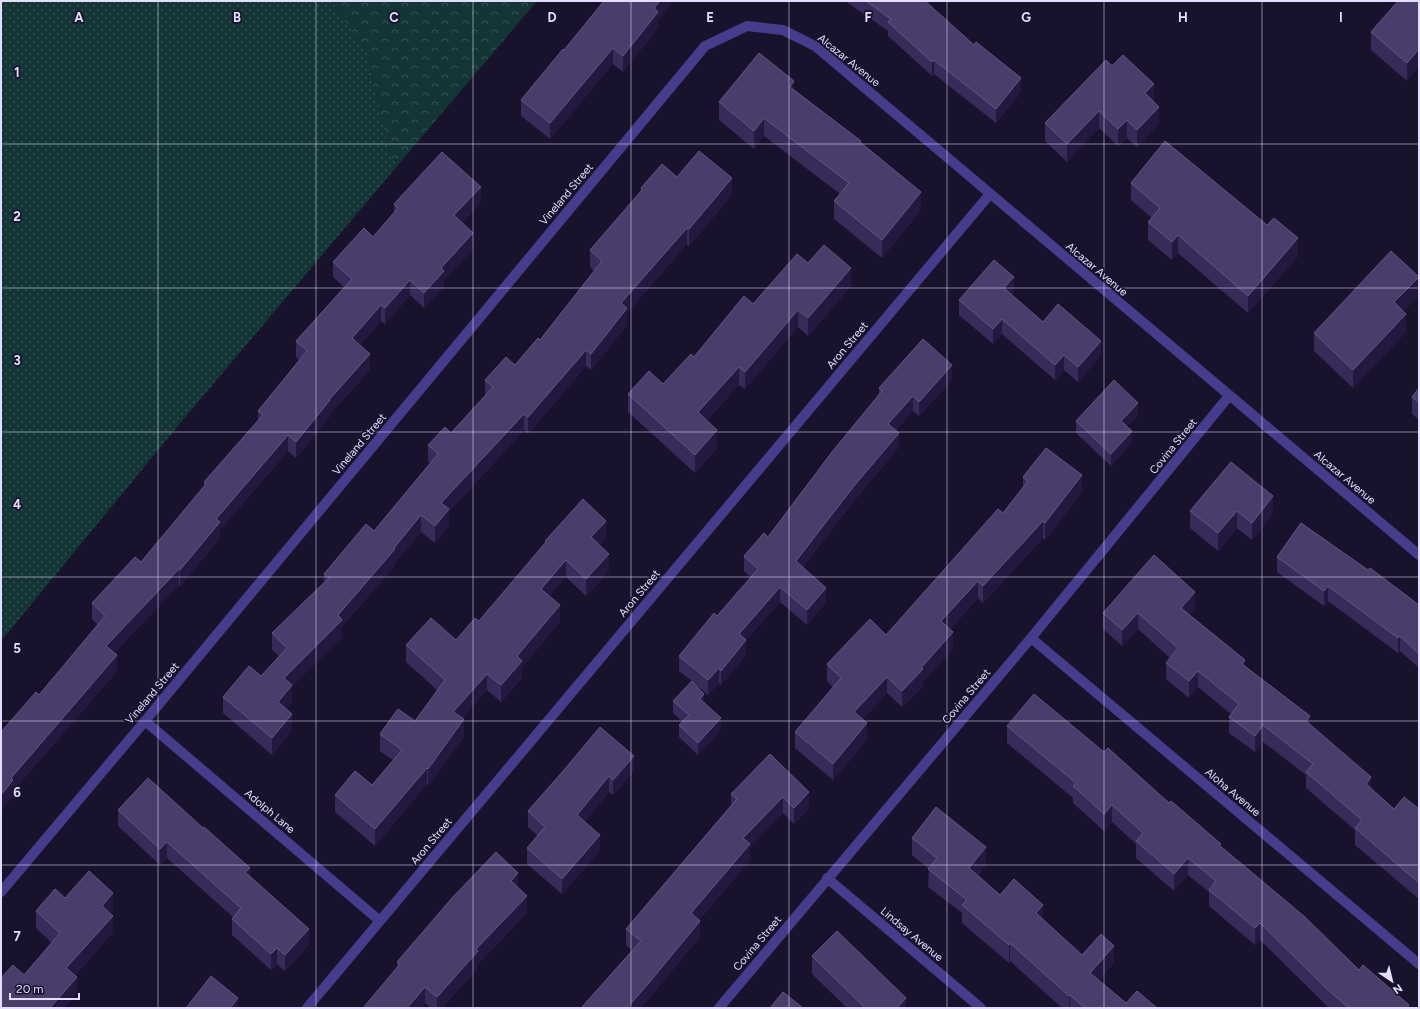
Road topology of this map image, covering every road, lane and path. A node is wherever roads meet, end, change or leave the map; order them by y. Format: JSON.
{"nodes":[{"id":1,"x":747,"y":26,"type":"joint"},
{"id":2,"x":990,"y":194,"type":"junction"},
{"id":3,"x":1229,"y":396,"type":"junction"},
{"id":4,"x":1419,"y":555,"type":"edge"},
{"id":5,"x":1031,"y":638,"type":"junction"},
{"id":6,"x":145,"y":721,"type":"junction"},
{"id":7,"x":827,"y":878,"type":"junction"},
{"id":8,"x":1,"y":892,"type":"edge"},
{"id":9,"x":380,"y":920,"type":"junction"},
{"id":10,"x":1419,"y":964,"type":"edge"},
{"id":11,"x":307,"y":1008,"type":"edge"},
{"id":12,"x":719,"y":1008,"type":"edge"},
{"id":13,"x":981,"y":1008,"type":"edge"}],
"edges":[{"from":1,"to":2,"type":"street","name":"Alcazar Avenue"},
{"from":1,"to":6,"type":"street","name":"Vineland Street"},
{"from":2,"to":3,"type":"street","name":"Alcazar Avenue"},
{"from":2,"to":9,"type":"street","name":"Aron Street"},
{"from":3,"to":4,"type":"street","name":"Alcazar Avenue"},
{"from":3,"to":5,"type":"street","name":"Covina Street"},
{"from":5,"to":7,"type":"street","name":"Covina Street"},
{"from":5,"to":10,"type":"street","name":"Aloha Avenue"},
{"from":6,"to":8,"type":"street","name":"Vineland Street"},
{"from":6,"to":9,"type":"street","name":"Adolph Lane"},
{"from":7,"to":12,"type":"street","name":"Covina Street"},
{"from":7,"to":13,"type":"street","name":"Lindsay Avenue"},
{"from":9,"to":11,"type":"street","name":"Aron Street"}]}
